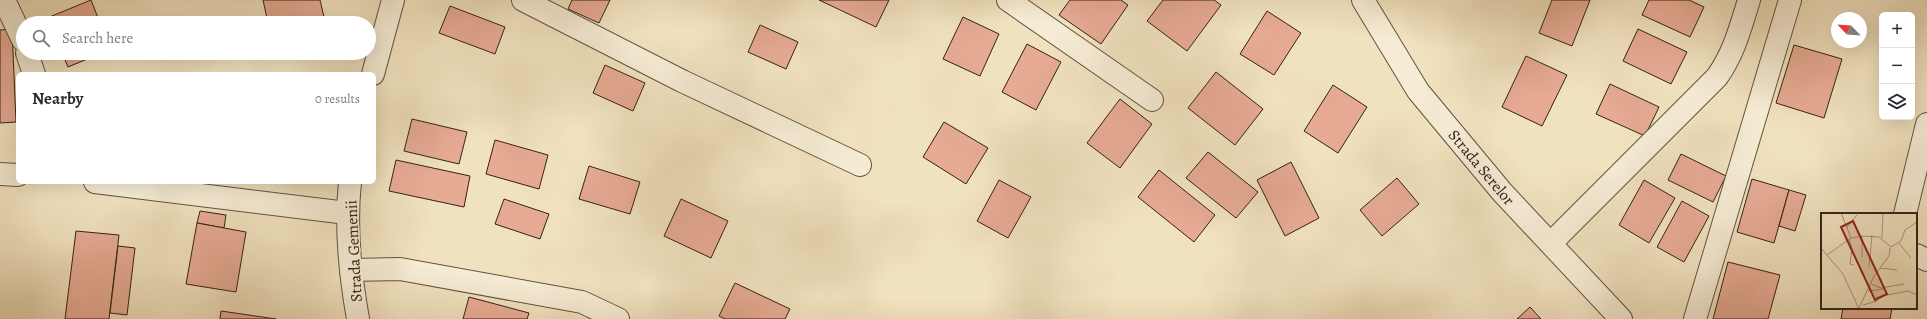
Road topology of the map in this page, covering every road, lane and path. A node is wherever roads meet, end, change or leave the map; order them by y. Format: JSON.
{"nodes":[{"id":1,"x":4,"y":0,"type":"edge"},
{"id":2,"x":393,"y":0,"type":"edge"},
{"id":3,"x":523,"y":0,"type":"edge"},
{"id":4,"x":1008,"y":0,"type":"edge"},
{"id":5,"x":1363,"y":0,"type":"edge"},
{"id":6,"x":1749,"y":0,"type":"edge"},
{"id":7,"x":1790,"y":0,"type":"edge"},
{"id":8,"x":16,"y":25,"type":"edge"},
{"id":9,"x":29,"y":60,"type":"edge"},
{"id":10,"x":33,"y":72,"type":"edge"},
{"id":11,"x":374,"y":72,"type":"edge"},
{"id":12,"x":1152,"y":100,"type":"dead end"},
{"id":13,"x":1927,"y":124,"type":"edge"},
{"id":14,"x":860,"y":166,"type":"dead end"},
{"id":15,"x":0,"y":174,"type":"edge"},
{"id":16,"x":16,"y":175,"type":"edge"},
{"id":17,"x":112,"y":184,"type":"edge"},
{"id":18,"x":350,"y":184,"type":"edge"},
{"id":19,"x":347,"y":212,"type":"junction"},
{"id":20,"x":1905,"y":213,"type":"edge"},
{"id":21,"x":1551,"y":243,"type":"junction"},
{"id":22,"x":1917,"y":255,"type":"edge"},
{"id":23,"x":1927,"y":260,"type":"edge"},
{"id":24,"x":351,"y":270,"type":"junction"},
{"id":25,"x":358,"y":319,"type":"edge"},
{"id":26,"x":618,"y":319,"type":"edge"},
{"id":27,"x":1620,"y":319,"type":"edge"},
{"id":28,"x":1695,"y":319,"type":"edge"}],
"edges":[{"from":1,"to":8,"type":"street"},
{"from":2,"to":11,"type":"street"},
{"from":3,"to":14,"type":"street"},
{"from":4,"to":12,"type":"street"},
{"from":5,"to":21,"type":"street","name":"Strada Serelor"},
{"from":6,"to":21,"type":"street"},
{"from":7,"to":28,"type":"street"},
{"from":9,"to":10,"type":"street"},
{"from":13,"to":20,"type":"street"},
{"from":15,"to":16,"type":"street"},
{"from":17,"to":19,"type":"street"},
{"from":18,"to":19,"type":"street","name":"Strada Gemenii"},
{"from":19,"to":24,"type":"street","name":"Strada Gemenii"},
{"from":21,"to":27,"type":"street","name":"Strada Serelor"},
{"from":22,"to":23,"type":"street"},
{"from":24,"to":25,"type":"street","name":"Strada Gemenii"},
{"from":24,"to":26,"type":"street"}]}
